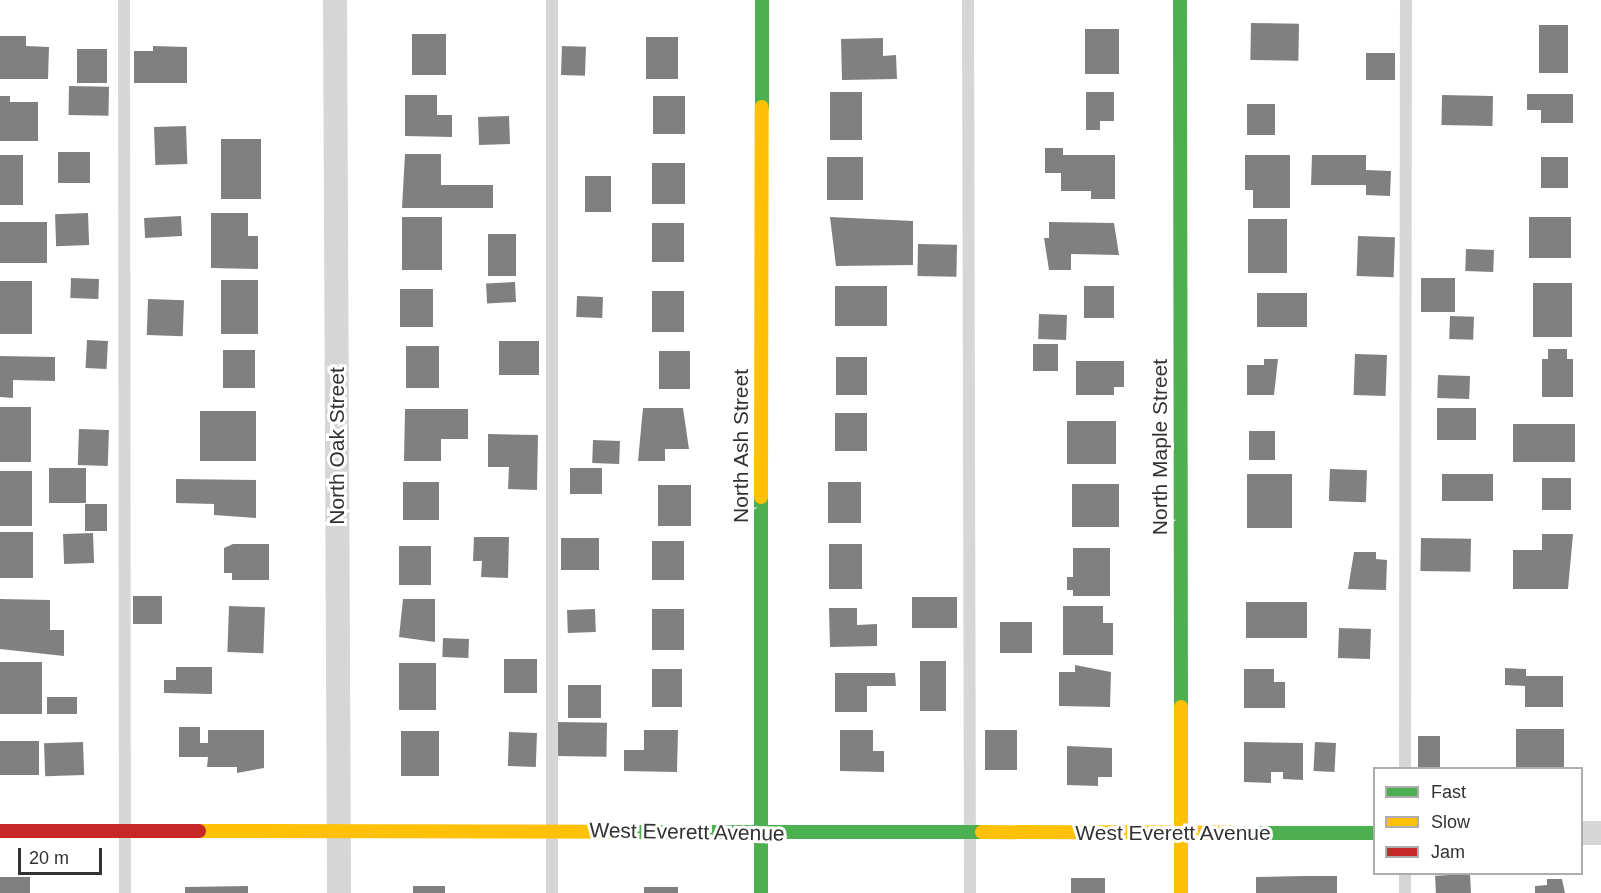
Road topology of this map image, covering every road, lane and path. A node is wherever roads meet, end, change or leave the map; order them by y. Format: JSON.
{"nodes":[{"id":1,"x":124,"y":0,"type":"edge"},
{"id":2,"x":335,"y":0,"type":"edge"},
{"id":3,"x":552,"y":0,"type":"edge"},
{"id":4,"x":762,"y":0,"type":"edge"},
{"id":5,"x":968,"y":0,"type":"edge"},
{"id":6,"x":1180,"y":0,"type":"edge"},
{"id":7,"x":1406,"y":0,"type":"edge"},
{"id":8,"x":1404,"y":767,"type":"edge"},
{"id":9,"x":339,"y":829,"type":"junction"},
{"id":10,"x":125,"y":830,"type":"junction"},
{"id":11,"x":0,"y":831,"type":"edge"},
{"id":12,"x":552,"y":831,"type":"junction"},
{"id":13,"x":762,"y":833,"type":"junction"},
{"id":14,"x":970,"y":833,"type":"junction"},
{"id":15,"x":1182,"y":833,"type":"junction"},
{"id":16,"x":1373,"y":833,"type":"edge"},
{"id":17,"x":1583,"y":833,"type":"edge"},
{"id":18,"x":1601,"y":833,"type":"edge"},
{"id":19,"x":1405,"y":875,"type":"edge"},
{"id":20,"x":125,"y":893,"type":"edge"},
{"id":21,"x":339,"y":893,"type":"edge"},
{"id":22,"x":552,"y":893,"type":"edge"},
{"id":23,"x":761,"y":893,"type":"edge"},
{"id":24,"x":970,"y":893,"type":"edge"},
{"id":25,"x":1181,"y":893,"type":"edge"},
{"id":26,"x":1405,"y":893,"type":"edge"}],
"edges":[{"from":1,"to":10,"type":"lane"},
{"from":2,"to":9,"type":"street","name":"North Oak Street"},
{"from":3,"to":12,"type":"lane"},
{"from":4,"to":13,"type":"main road","name":"North Ash Street"},
{"from":5,"to":14,"type":"lane"},
{"from":6,"to":15,"type":"main road","name":"North Maple Street"},
{"from":7,"to":8,"type":"lane"},
{"from":9,"to":10,"type":"main road","name":"West Everett Avenue"},
{"from":9,"to":12,"type":"main road","name":"West Everett Avenue"},
{"from":9,"to":21,"type":"street","name":"North Oak Street"},
{"from":10,"to":11,"type":"main road","name":"West Everett Avenue"},
{"from":10,"to":20,"type":"lane"},
{"from":12,"to":13,"type":"main road","name":"West Everett Avenue"},
{"from":12,"to":22,"type":"lane"},
{"from":13,"to":14,"type":"main road","name":"West Everett Avenue"},
{"from":13,"to":23,"type":"main road","name":"North Ash Street"},
{"from":14,"to":15,"type":"main road","name":"West Everett Avenue"},
{"from":14,"to":24,"type":"lane"},
{"from":15,"to":16,"type":"main road","name":"West Everett Avenue"},
{"from":15,"to":25,"type":"main road","name":"North Maple Street"},
{"from":17,"to":18,"type":"street"},
{"from":19,"to":26,"type":"lane"}]}
